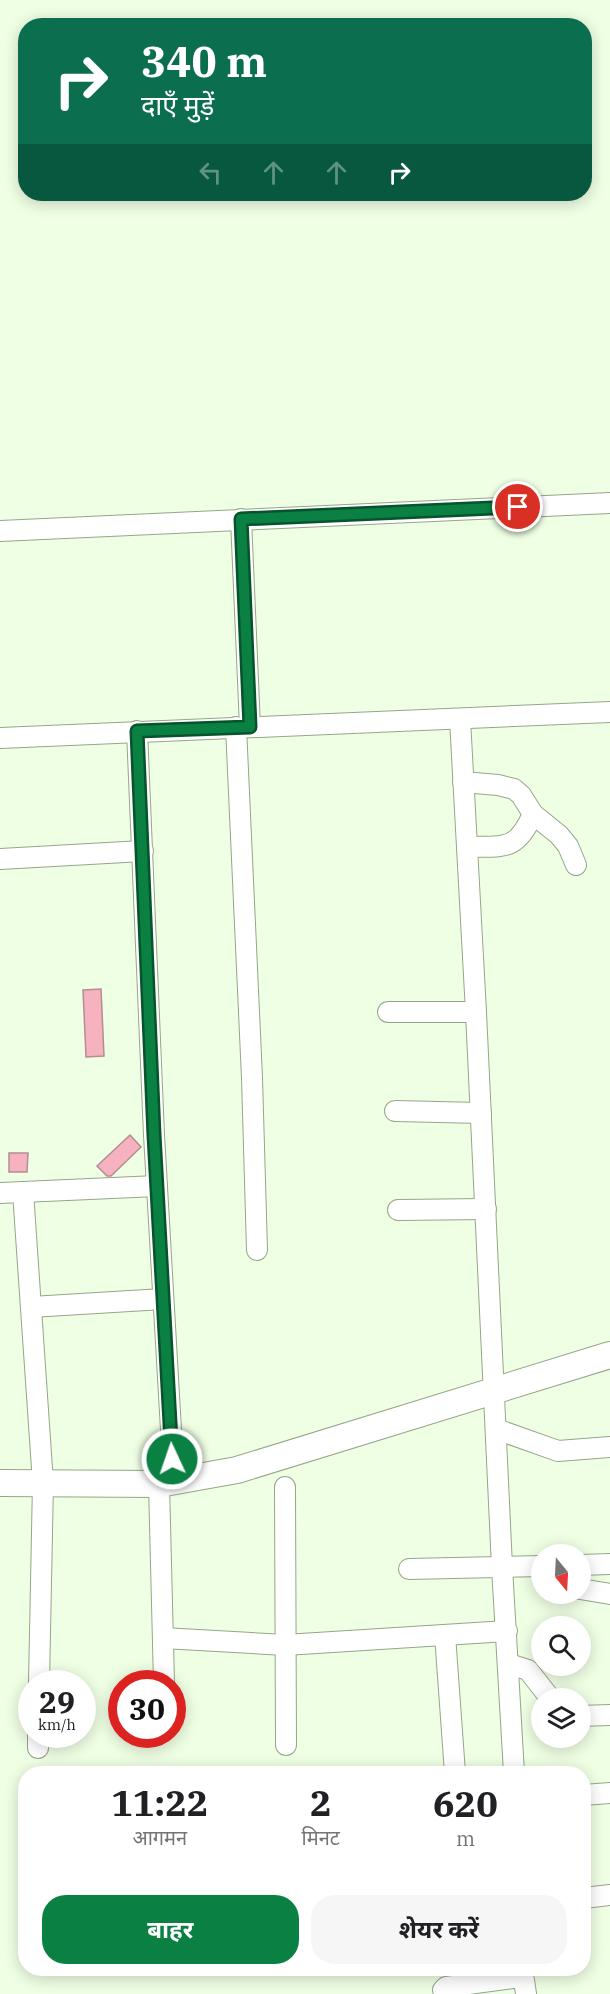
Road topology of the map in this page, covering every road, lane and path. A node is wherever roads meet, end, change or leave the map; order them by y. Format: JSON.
{"nodes":[{"id":1,"x":610,"y":503,"type":"edge"},
{"id":2,"x":241,"y":519,"type":"junction"},
{"id":3,"x":0,"y":531,"type":"edge"},
{"id":4,"x":610,"y":712,"type":"edge"},
{"id":5,"x":460,"y":719,"type":"junction"},
{"id":6,"x":243,"y":727,"type":"junction"},
{"id":7,"x":137,"y":731,"type":"junction"},
{"id":8,"x":0,"y":738,"type":"edge"},
{"id":9,"x":463,"y":782,"type":"junction"},
{"id":10,"x":533,"y":814,"type":"junction"},
{"id":11,"x":467,"y":847,"type":"junction"},
{"id":12,"x":142,"y":851,"type":"junction"},
{"id":13,"x":0,"y":859,"type":"edge"},
{"id":14,"x":576,"y":865,"type":"dead end"},
{"id":15,"x":388,"y":1012,"type":"dead end"},
{"id":16,"x":476,"y":1012,"type":"junction"},
{"id":17,"x":395,"y":1111,"type":"dead end"},
{"id":18,"x":481,"y":1113,"type":"junction"},
{"id":19,"x":157,"y":1186,"type":"junction"},
{"id":20,"x":23,"y":1192,"type":"junction"},
{"id":21,"x":0,"y":1193,"type":"edge"},
{"id":22,"x":486,"y":1209,"type":"junction"},
{"id":23,"x":398,"y":1210,"type":"dead end"},
{"id":24,"x":257,"y":1250,"type":"dead end"},
{"id":25,"x":164,"y":1299,"type":"junction"},
{"id":26,"x":31,"y":1307,"type":"junction"},
{"id":27,"x":610,"y":1355,"type":"edge"},
{"id":28,"x":494,"y":1391,"type":"junction"},
{"id":29,"x":496,"y":1429,"type":"junction"},
{"id":30,"x":610,"y":1447,"type":"edge"},
{"id":31,"x":0,"y":1483,"type":"edge"},
{"id":32,"x":43,"y":1483,"type":"junction"},
{"id":33,"x":166,"y":1483,"type":"junction"},
{"id":34,"x":285,"y":1487,"type":"dead end"},
{"id":35,"x":610,"y":1564,"type":"edge"},
{"id":36,"x":591,"y":1565,"type":"edge"},
{"id":37,"x":502,"y":1567,"type":"junction"},
{"id":38,"x":409,"y":1569,"type":"dead end"},
{"id":39,"x":531,"y":1569,"type":"edge"},
{"id":40,"x":591,"y":1591,"type":"edge"},
{"id":41,"x":610,"y":1594,"type":"edge"},
{"id":42,"x":507,"y":1631,"type":"junction"},
{"id":43,"x":445,"y":1635,"type":"junction"},
{"id":44,"x":163,"y":1638,"type":"junction"},
{"id":45,"x":285,"y":1645,"type":"junction"},
{"id":46,"x":508,"y":1664,"type":"junction"},
{"id":47,"x":39,"y":1670,"type":"edge"},
{"id":48,"x":164,"y":1670,"type":"edge"},
{"id":49,"x":542,"y":1688,"type":"edge"},
{"id":50,"x":610,"y":1715,"type":"edge"},
{"id":51,"x":591,"y":1716,"type":"edge"},
{"id":52,"x":286,"y":1745,"type":"dead end"},
{"id":53,"x":454,"y":1766,"type":"edge"},
{"id":54,"x":514,"y":1766,"type":"edge"},
{"id":55,"x":610,"y":1793,"type":"edge"},
{"id":56,"x":591,"y":1794,"type":"edge"},
{"id":57,"x":610,"y":1896,"type":"edge"},
{"id":58,"x":591,"y":1897,"type":"edge"},
{"id":59,"x":444,"y":1994,"type":"edge"},
{"id":60,"x":526,"y":1994,"type":"edge"}],
"edges":[{"from":1,"to":2,"type":"street"},
{"from":2,"to":3,"type":"street"},
{"from":2,"to":6,"type":"street"},
{"from":4,"to":5,"type":"street"},
{"from":5,"to":6,"type":"street"},
{"from":5,"to":9,"type":"street"},
{"from":6,"to":7,"type":"street"},
{"from":6,"to":24,"type":"street"},
{"from":7,"to":8,"type":"street"},
{"from":7,"to":12,"type":"street"},
{"from":9,"to":10,"type":"street"},
{"from":9,"to":11,"type":"street"},
{"from":10,"to":11,"type":"street"},
{"from":10,"to":14,"type":"street"},
{"from":11,"to":16,"type":"street"},
{"from":12,"to":13,"type":"street"},
{"from":12,"to":19,"type":"street"},
{"from":15,"to":16,"type":"street"},
{"from":16,"to":18,"type":"street"},
{"from":17,"to":18,"type":"street"},
{"from":18,"to":22,"type":"street"},
{"from":19,"to":20,"type":"street"},
{"from":19,"to":25,"type":"street"},
{"from":20,"to":21,"type":"street"},
{"from":20,"to":26,"type":"street"},
{"from":22,"to":23,"type":"street"},
{"from":22,"to":28,"type":"street"},
{"from":25,"to":26,"type":"street"},
{"from":25,"to":33,"type":"street"},
{"from":26,"to":32,"type":"street"},
{"from":27,"to":28,"type":"main road"},
{"from":28,"to":29,"type":"street"},
{"from":28,"to":33,"type":"main road"},
{"from":29,"to":30,"type":"street"},
{"from":29,"to":37,"type":"street"},
{"from":31,"to":32,"type":"main road"},
{"from":32,"to":33,"type":"main road"},
{"from":32,"to":47,"type":"street"},
{"from":33,"to":44,"type":"street"},
{"from":34,"to":45,"type":"street"},
{"from":35,"to":36,"type":"street"},
{"from":37,"to":38,"type":"street"},
{"from":37,"to":39,"type":"street"},
{"from":37,"to":42,"type":"street"},
{"from":40,"to":41,"type":"street"},
{"from":42,"to":43,"type":"street"},
{"from":42,"to":46,"type":"street"},
{"from":43,"to":45,"type":"street"},
{"from":43,"to":53,"type":"street"},
{"from":44,"to":45,"type":"street"},
{"from":44,"to":48,"type":"street"},
{"from":45,"to":52,"type":"street"},
{"from":46,"to":49,"type":"street"},
{"from":46,"to":54,"type":"street"},
{"from":50,"to":51,"type":"street"},
{"from":55,"to":56,"type":"street"},
{"from":57,"to":58,"type":"street"},
{"from":59,"to":60,"type":"street"}]}
